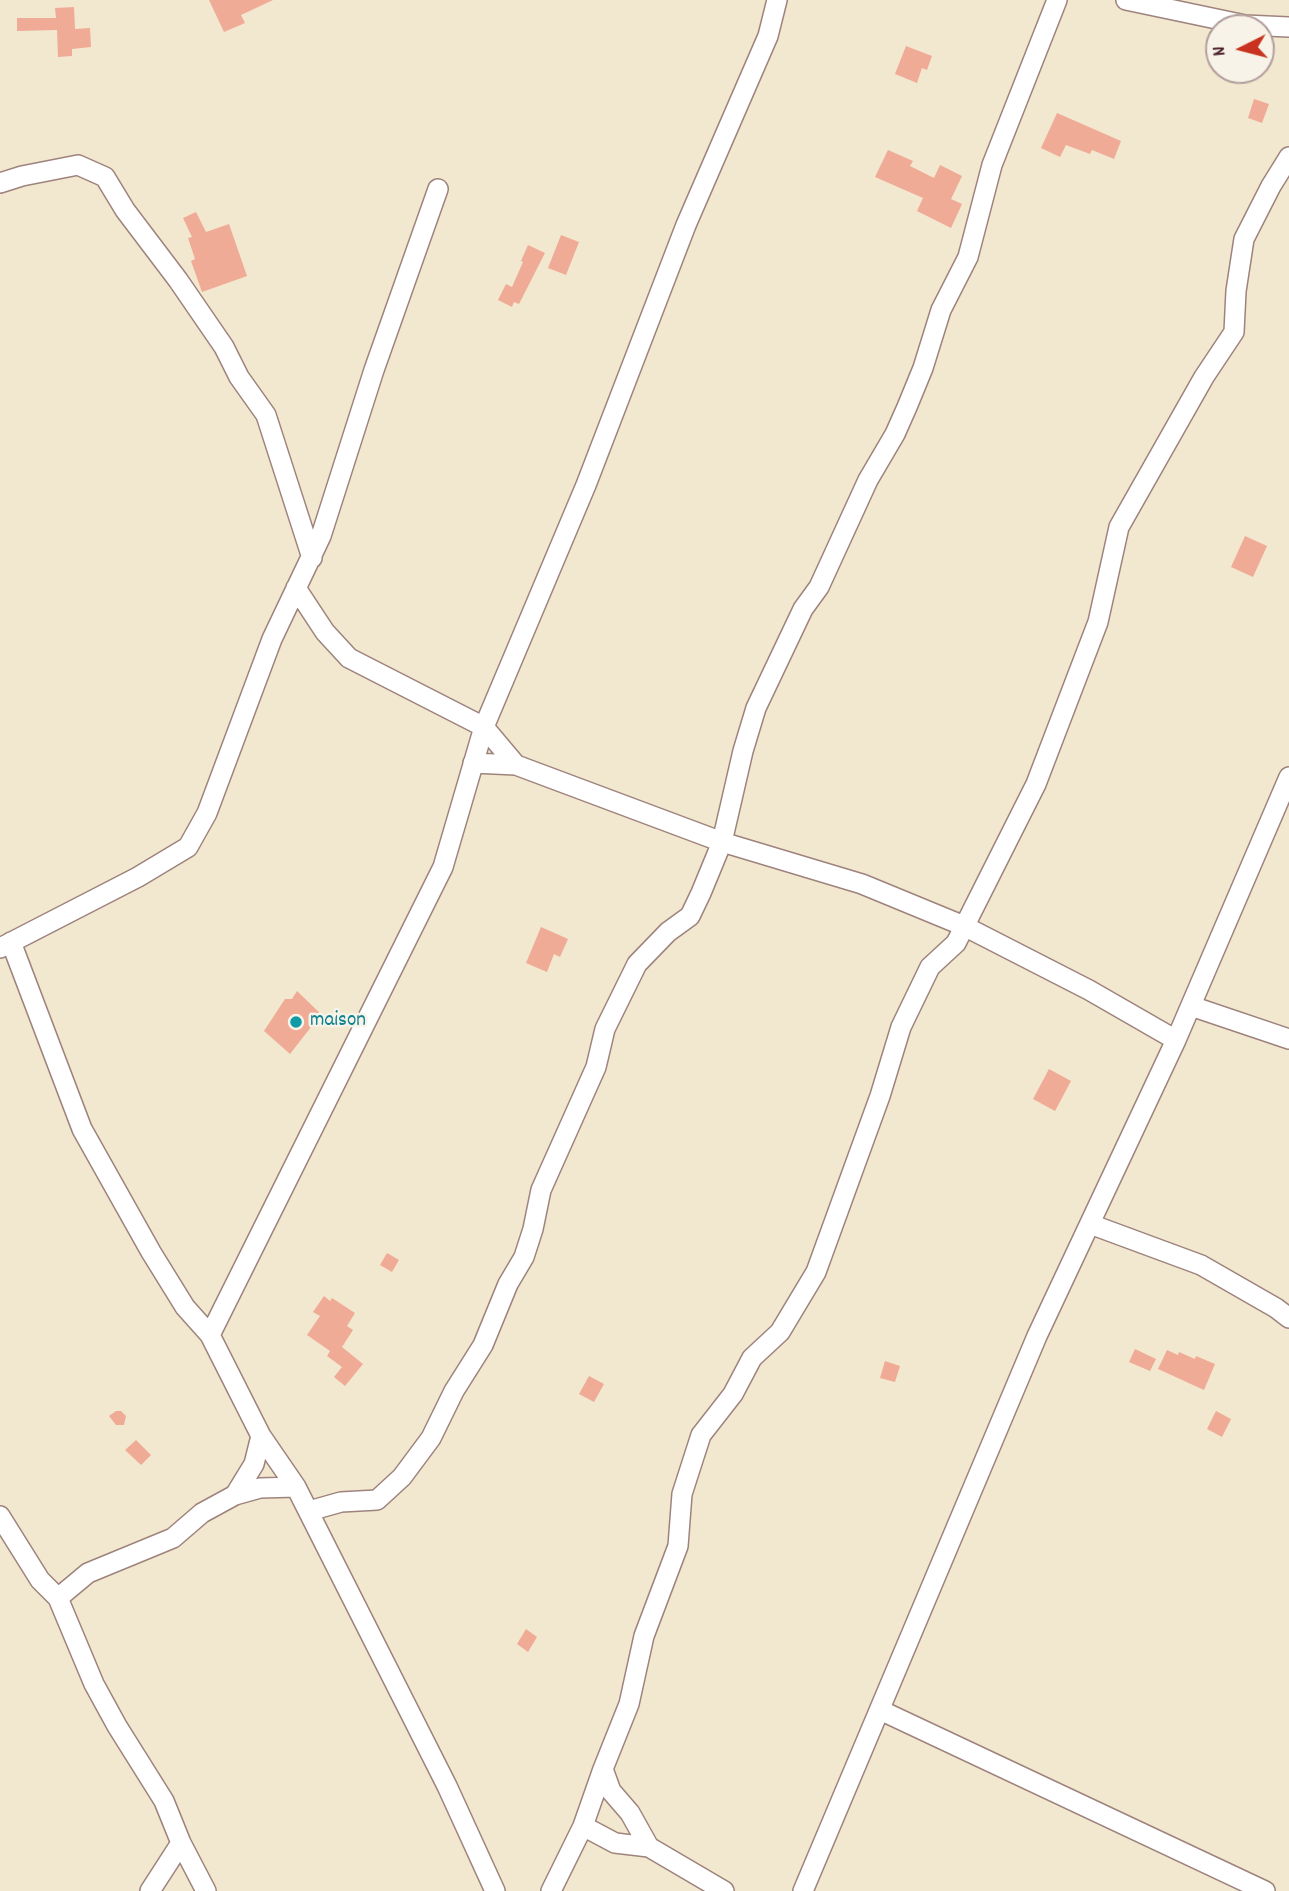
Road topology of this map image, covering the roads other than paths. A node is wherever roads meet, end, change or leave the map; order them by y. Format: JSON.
{"nodes":[{"id":1,"x":777,"y":0,"type":"edge"},
{"id":2,"x":1057,"y":0,"type":"edge"},
{"id":3,"x":1126,"y":0,"type":"edge"},
{"id":4,"x":1289,"y":27,"type":"edge"},
{"id":5,"x":1289,"y":157,"type":"edge"},
{"id":6,"x":0,"y":183,"type":"edge"},
{"id":7,"x":438,"y":189,"type":"dead end"},
{"id":8,"x":312,"y":558,"type":"junction"},
{"id":9,"x":296,"y":588,"type":"junction"},
{"id":10,"x":484,"y":727,"type":"junction"},
{"id":11,"x":474,"y":763,"type":"junction"},
{"id":12,"x":516,"y":765,"type":"junction"},
{"id":13,"x":1289,"y":777,"type":"edge"},
{"id":14,"x":722,"y":842,"type":"junction"},
{"id":15,"x":964,"y":926,"type":"junction"},
{"id":16,"x":6,"y":945,"type":"edge"},
{"id":17,"x":1191,"y":1006,"type":"junction"},
{"id":18,"x":1289,"y":1039,"type":"edge"},
{"id":19,"x":1176,"y":1040,"type":"junction"},
{"id":20,"x":1090,"y":1224,"type":"junction"},
{"id":21,"x":1289,"y":1318,"type":"edge"},
{"id":22,"x":211,"y":1335,"type":"junction"},
{"id":23,"x":261,"y":1436,"type":"junction"},
{"id":24,"x":296,"y":1487,"type":"junction"},
{"id":25,"x":235,"y":1495,"type":"junction"},
{"id":26,"x":309,"y":1511,"type":"junction"},
{"id":27,"x":0,"y":1516,"type":"edge"},
{"id":28,"x":58,"y":1598,"type":"junction"},
{"id":29,"x":880,"y":1710,"type":"junction"},
{"id":30,"x":603,"y":1769,"type":"junction"},
{"id":31,"x":583,"y":1826,"type":"junction"},
{"id":32,"x":181,"y":1843,"type":"junction"},
{"id":33,"x":649,"y":1847,"type":"junction"},
{"id":34,"x":150,"y":1891,"type":"edge"},
{"id":35,"x":206,"y":1891,"type":"edge"},
{"id":36,"x":495,"y":1891,"type":"edge"},
{"id":37,"x":551,"y":1891,"type":"edge"},
{"id":38,"x":724,"y":1891,"type":"edge"},
{"id":39,"x":803,"y":1891,"type":"edge"},
{"id":40,"x":1265,"y":1891,"type":"edge"}],
"edges":[{"from":1,"to":10,"type":"street"},
{"from":2,"to":14,"type":"street"},
{"from":3,"to":4,"type":"street"},
{"from":5,"to":15,"type":"street"},
{"from":6,"to":8,"type":"street"},
{"from":7,"to":8,"type":"street"},
{"from":8,"to":9,"type":"street"},
{"from":9,"to":10,"type":"street"},
{"from":9,"to":16,"type":"street"},
{"from":10,"to":11,"type":"street"},
{"from":10,"to":12,"type":"street"},
{"from":11,"to":12,"type":"street"},
{"from":11,"to":22,"type":"street"},
{"from":12,"to":14,"type":"street"},
{"from":13,"to":17,"type":"street"},
{"from":14,"to":15,"type":"street"},
{"from":14,"to":26,"type":"street"},
{"from":15,"to":19,"type":"street"},
{"from":15,"to":30,"type":"street"},
{"from":16,"to":22,"type":"street"},
{"from":17,"to":18,"type":"street"},
{"from":17,"to":19,"type":"street"},
{"from":19,"to":20,"type":"street"},
{"from":20,"to":21,"type":"street"},
{"from":20,"to":29,"type":"street"},
{"from":22,"to":23,"type":"street"},
{"from":23,"to":24,"type":"street"},
{"from":23,"to":25,"type":"street"},
{"from":24,"to":25,"type":"street"},
{"from":24,"to":26,"type":"street"},
{"from":25,"to":28,"type":"street"},
{"from":26,"to":36,"type":"street"},
{"from":27,"to":28,"type":"street"},
{"from":28,"to":32,"type":"street"},
{"from":29,"to":39,"type":"street"},
{"from":29,"to":40,"type":"street"},
{"from":30,"to":31,"type":"street"},
{"from":30,"to":33,"type":"street"},
{"from":31,"to":33,"type":"street"},
{"from":31,"to":37,"type":"street"},
{"from":32,"to":34,"type":"street"},
{"from":32,"to":35,"type":"street"},
{"from":33,"to":38,"type":"street"}]}
